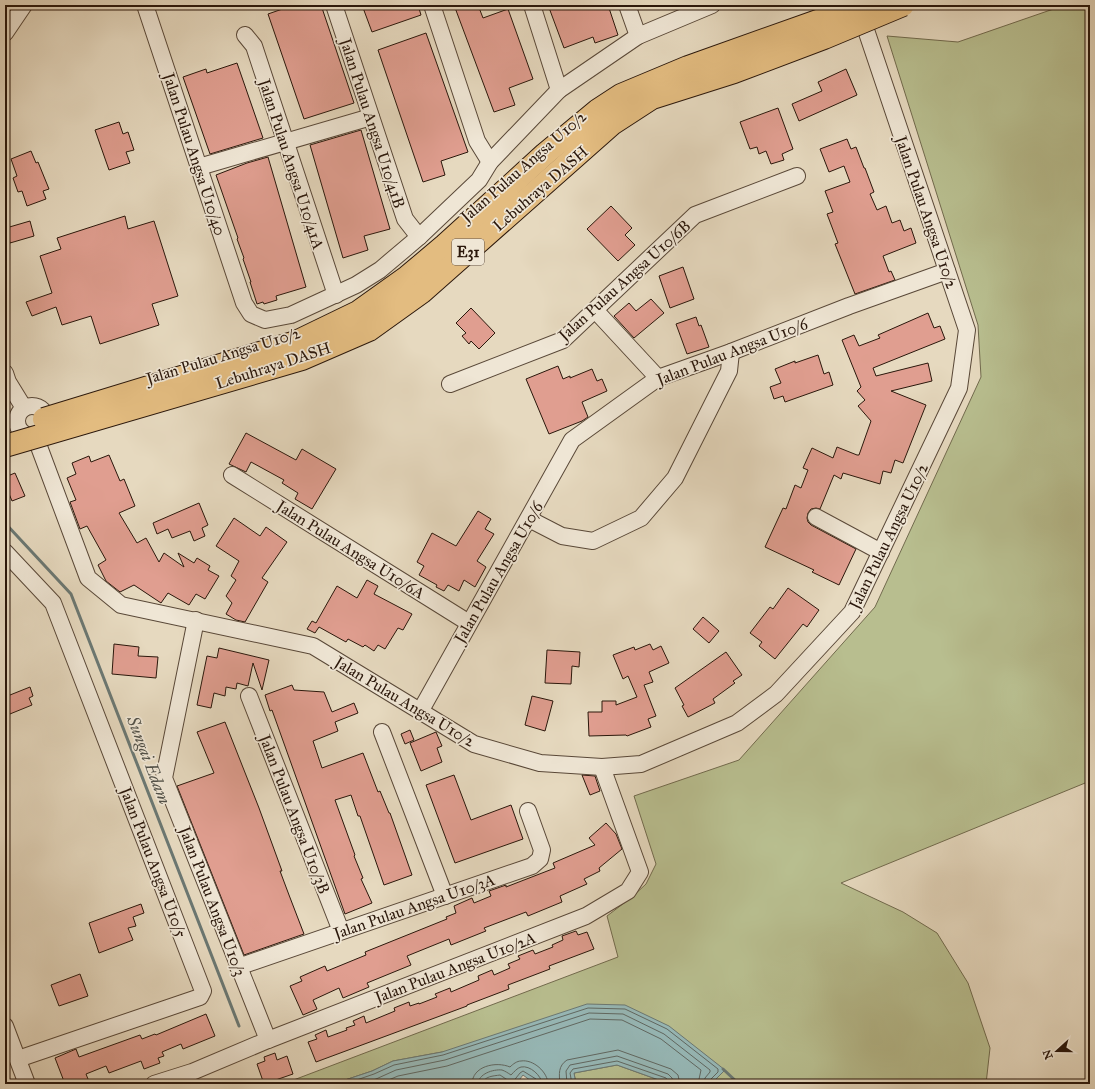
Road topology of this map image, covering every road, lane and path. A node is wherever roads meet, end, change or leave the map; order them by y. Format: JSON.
{"nodes":[{"id":1,"x":145,"y":5,"type":"edge"},
{"id":2,"x":334,"y":5,"type":"edge"},
{"id":3,"x":432,"y":5,"type":"edge"},
{"id":4,"x":532,"y":5,"type":"edge"},
{"id":5,"x":627,"y":5,"type":"edge"},
{"id":6,"x":712,"y":5,"type":"edge"},
{"id":7,"x":838,"y":5,"type":"edge"},
{"id":8,"x":896,"y":5,"type":"edge"},
{"id":9,"x":903,"y":5,"type":"edge"},
{"id":10,"x":15,"y":11,"type":"edge"},
{"id":11,"x":863,"y":13,"type":"edge"},
{"id":12,"x":5,"y":32,"type":"edge"},
{"id":13,"x":245,"y":35,"type":"dead end"},
{"id":14,"x":638,"y":36,"type":"junction"},
{"id":15,"x":559,"y":90,"type":"junction"},
{"id":16,"x":371,"y":117,"type":"junction"},
{"id":17,"x":285,"y":142,"type":"junction"},
{"id":18,"x":490,"y":162,"type":"junction"},
{"id":19,"x":199,"y":167,"type":"junction"},
{"id":20,"x":797,"y":176,"type":"dead end"},
{"id":21,"x":420,"y":237,"type":"junction"},
{"id":22,"x":947,"y":271,"type":"junction"},
{"id":23,"x":336,"y":294,"type":"junction"},
{"id":24,"x":595,"y":310,"type":"junction"},
{"id":25,"x":731,"y":352,"type":"junction"},
{"id":26,"x":5,"y":373,"type":"edge"},
{"id":27,"x":658,"y":378,"type":"junction"},
{"id":28,"x":450,"y":384,"type":"dead end"},
{"id":29,"x":24,"y":408,"type":"junction"},
{"id":30,"x":9,"y":427,"type":"edge"},
{"id":31,"x":37,"y":427,"type":"junction"},
{"id":32,"x":5,"y":443,"type":"edge"},
{"id":33,"x":5,"y":446,"type":"edge"},
{"id":34,"x":232,"y":475,"type":"dead end"},
{"id":35,"x":816,"y":517,"type":"dead end"},
{"id":36,"x":529,"y":519,"type":"junction"},
{"id":37,"x":881,"y":552,"type":"junction"},
{"id":38,"x":8,"y":560,"type":"edge"},
{"id":39,"x":196,"y":620,"type":"junction"},
{"id":40,"x":469,"y":623,"type":"junction"},
{"id":41,"x":249,"y":696,"type":"dead end"},
{"id":42,"x":421,"y":710,"type":"junction"},
{"id":43,"x":382,"y":732,"type":"dead end"},
{"id":44,"x":602,"y":767,"type":"junction"},
{"id":45,"x":528,"y":811,"type":"dead end"},
{"id":46,"x":445,"y":896,"type":"junction"},
{"id":47,"x":341,"y":931,"type":"junction"},
{"id":48,"x":238,"y":967,"type":"junction"},
{"id":49,"x":5,"y":1026,"type":"edge"},
{"id":50,"x":268,"y":1040,"type":"junction"},
{"id":51,"x":18,"y":1059,"type":"junction"},
{"id":52,"x":27,"y":1084,"type":"edge"},
{"id":53,"x":154,"y":1084,"type":"edge"}],
"edges":[{"from":1,"to":19,"type":"street","name":"Jalan Pulau Angsa U10/40"},
{"from":2,"to":16,"type":"street","name":"Jalan Pulau Angsa U10/41B"},
{"from":3,"to":18,"type":"street"},
{"from":4,"to":15,"type":"street"},
{"from":5,"to":14,"type":"street"},
{"from":6,"to":14,"type":"street"},
{"from":7,"to":11,"type":"street"},
{"from":7,"to":31,"type":"street","name":"Jalan Pulau Angsa U10/2"},
{"from":8,"to":11,"type":"street"},
{"from":9,"to":33,"type":"highway","name":"Lebuhraya DASH","number":"E31","bridge":true},
{"from":10,"to":12,"type":"street"},
{"from":11,"to":22,"type":"street","name":"Jalan Pulau Angsa U10/2"},
{"from":11,"to":30,"type":"highway","name":"Lebuhraya DASH","number":"E31","bridge":true},
{"from":11,"to":31,"type":"street","name":"Jalan Pulau Angsa U10/2"},
{"from":13,"to":17,"type":"street","name":"Jalan Pulau Angsa U10/41A"},
{"from":14,"to":15,"type":"street"},
{"from":15,"to":18,"type":"street"},
{"from":16,"to":17,"type":"street"},
{"from":16,"to":21,"type":"street","name":"Jalan Pulau Angsa U10/41B"},
{"from":17,"to":19,"type":"street"},
{"from":17,"to":23,"type":"street","name":"Jalan Pulau Angsa U10/41A"},
{"from":18,"to":21,"type":"street"},
{"from":19,"to":23,"type":"street","name":"Jalan Pulau Angsa U10/40"},
{"from":20,"to":24,"type":"street","name":"Jalan Pulau Angsa U10/6B"},
{"from":21,"to":23,"type":"street"},
{"from":22,"to":25,"type":"street","name":"Jalan Pulau Angsa U10/6"},
{"from":22,"to":37,"type":"street","name":"Jalan Pulau Angsa U10/2"},
{"from":24,"to":27,"type":"street"},
{"from":24,"to":28,"type":"street","name":"Jalan Pulau Angsa U10/6B"},
{"from":25,"to":27,"type":"street","name":"Jalan Pulau Angsa U10/6"},
{"from":25,"to":36,"type":"street"},
{"from":26,"to":29,"type":"street"},
{"from":27,"to":36,"type":"street","name":"Jalan Pulau Angsa U10/6"},
{"from":29,"to":30,"type":"street"},
{"from":29,"to":31,"type":"street"},
{"from":30,"to":31,"type":"street"},
{"from":31,"to":32,"type":"street","name":"Jalan Pulau Angsa U10/2"},
{"from":31,"to":39,"type":"street","name":"Jalan Pulau Angsa U10/2"},
{"from":34,"to":40,"type":"street","name":"Jalan Pulau Angsa U10/6A"},
{"from":35,"to":37,"type":"street"},
{"from":36,"to":40,"type":"street","name":"Jalan Pulau Angsa U10/6"},
{"from":37,"to":44,"type":"street","name":"Jalan Pulau Angsa U10/2"},
{"from":38,"to":51,"type":"street","name":"Jalan Pulau Angsa U10/5"},
{"from":39,"to":42,"type":"street","name":"Jalan Pulau Angsa U10/2"},
{"from":39,"to":48,"type":"street","name":"Jalan Pulau Angsa U10/3"},
{"from":40,"to":42,"type":"street","name":"Jalan Pulau Angsa U10/6"},
{"from":41,"to":47,"type":"street","name":"Jalan Pulau Angsa U10/3B"},
{"from":42,"to":44,"type":"street","name":"Jalan Pulau Angsa U10/2"},
{"from":43,"to":46,"type":"street"},
{"from":44,"to":50,"type":"street","name":"Jalan Pulau Angsa U10/2A"},
{"from":45,"to":46,"type":"street","name":"Jalan Pulau Angsa U10/3A"},
{"from":46,"to":47,"type":"street","name":"Jalan Pulau Angsa U10/3A"},
{"from":47,"to":48,"type":"street","name":"Jalan Pulau Angsa U10/3A"},
{"from":48,"to":50,"type":"street","name":"Jalan Pulau Angsa U10/3"},
{"from":49,"to":51,"type":"street"},
{"from":50,"to":53,"type":"street","name":"Jalan Pulau Angsa U10/2A"},
{"from":51,"to":52,"type":"street"}]}
